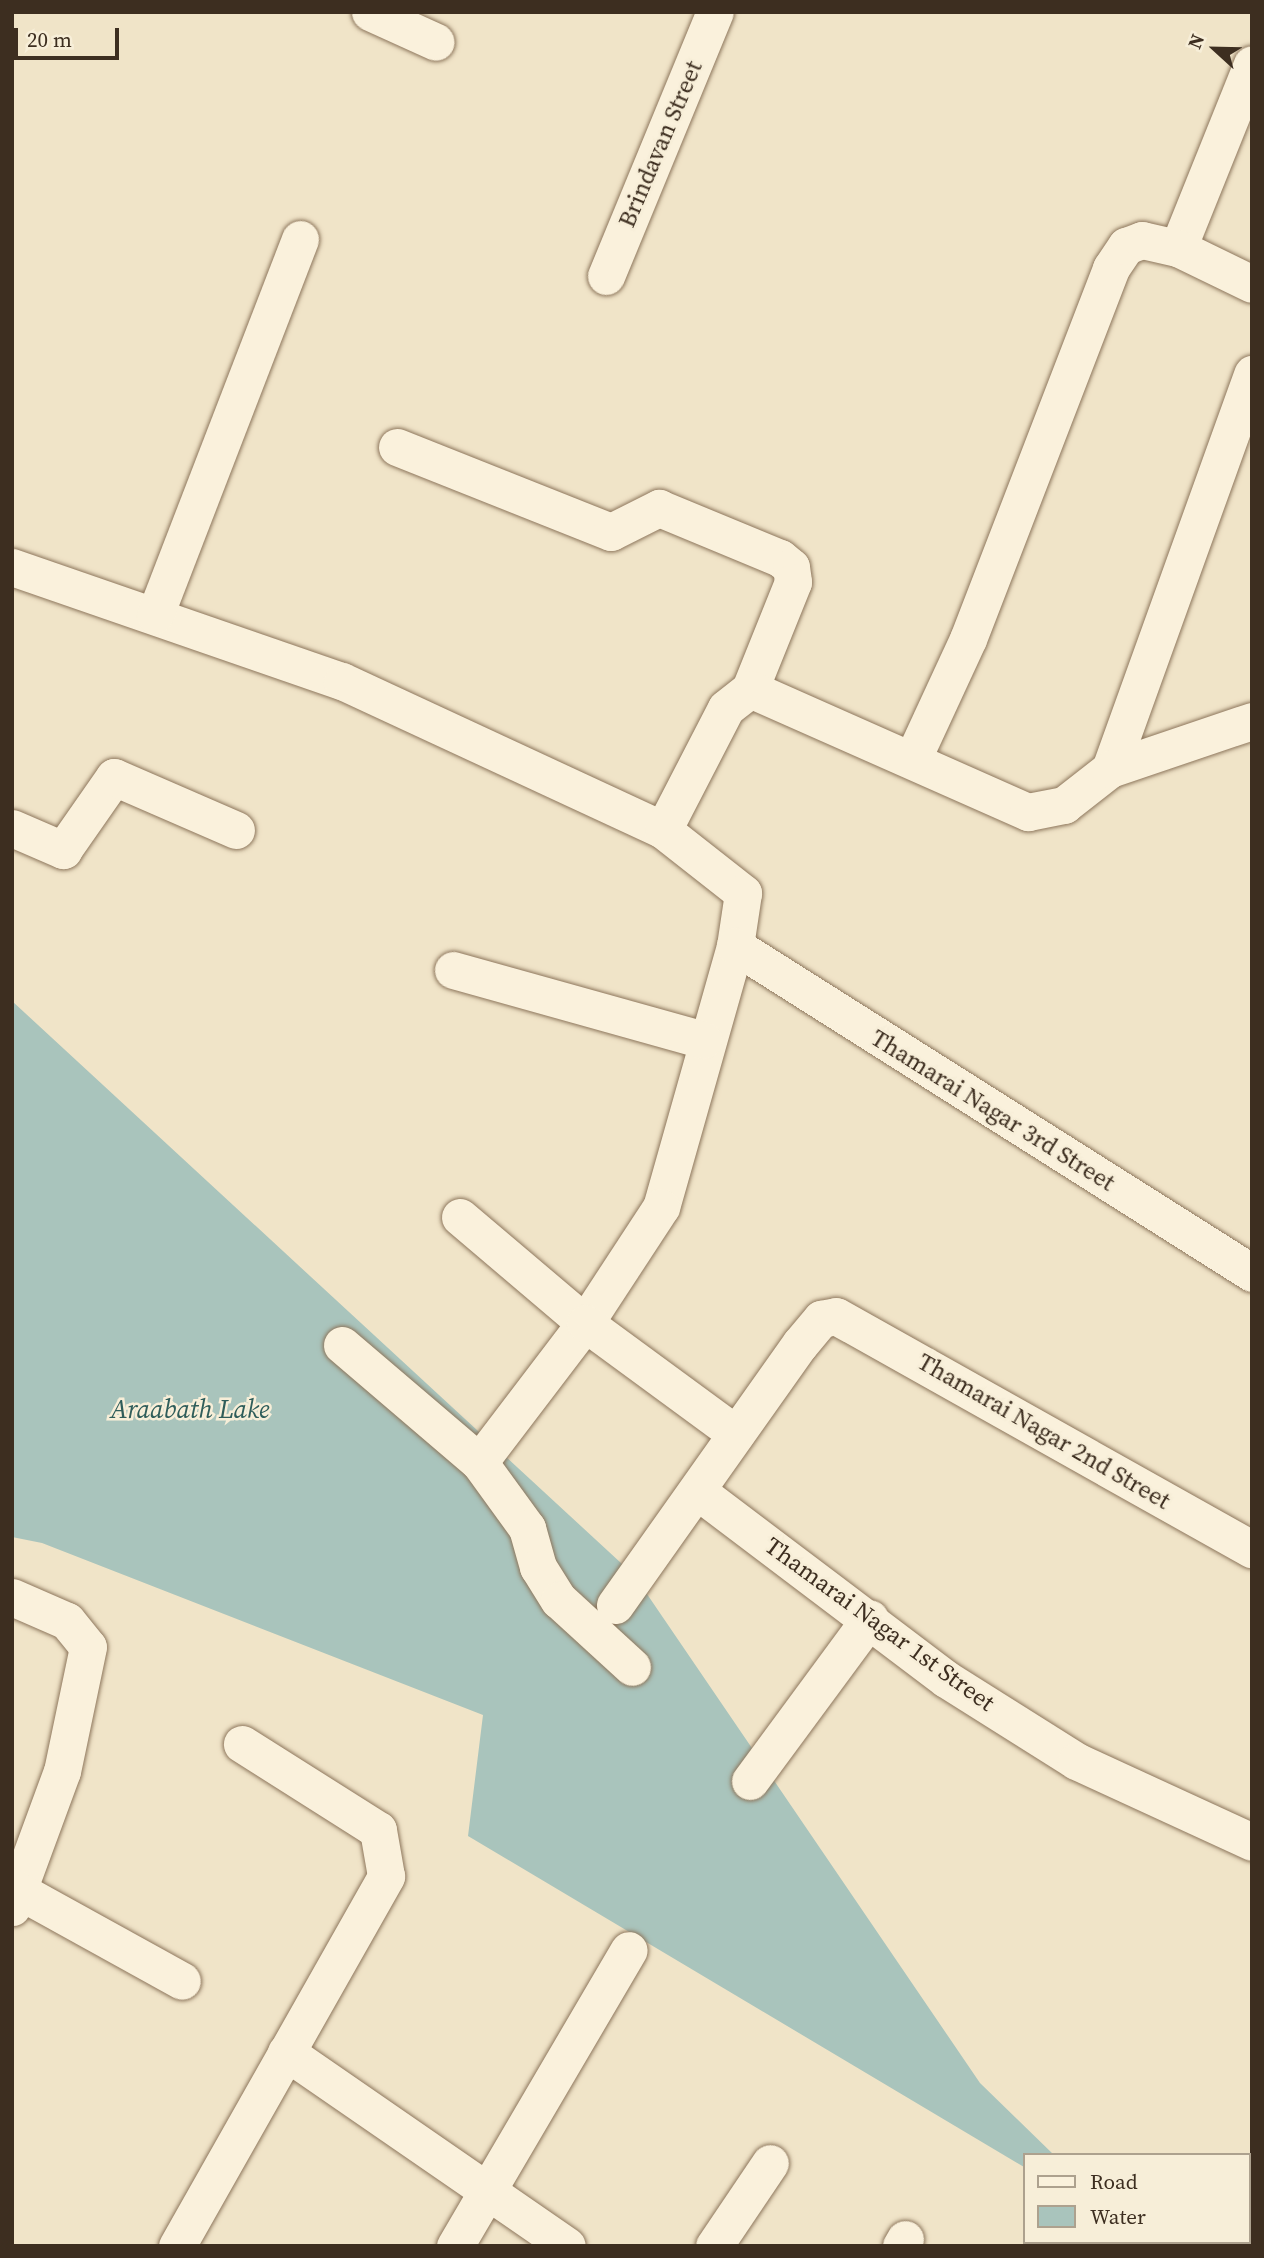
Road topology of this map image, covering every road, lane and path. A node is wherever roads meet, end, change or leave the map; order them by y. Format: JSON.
{"nodes":[{"id":1,"x":370,"y":12,"type":"edge"},
{"id":2,"x":715,"y":12,"type":"edge"},
{"id":3,"x":436,"y":42,"type":"dead end"},
{"id":4,"x":1252,"y":64,"type":"edge"},
{"id":5,"x":300,"y":239,"type":"dead end"},
{"id":6,"x":1178,"y":248,"type":"junction"},
{"id":7,"x":606,"y":276,"type":"dead end"},
{"id":8,"x":1252,"y":284,"type":"edge"},
{"id":9,"x":1252,"y":374,"type":"edge"},
{"id":10,"x":397,"y":447,"type":"dead end"},
{"id":11,"x":12,"y":567,"type":"edge"},
{"id":12,"x":155,"y":615,"type":"junction"},
{"id":13,"x":750,"y":689,"type":"junction"},
{"id":14,"x":1252,"y":721,"type":"edge"},
{"id":15,"x":913,"y":758,"type":"junction"},
{"id":16,"x":1110,"y":769,"type":"junction"},
{"id":17,"x":12,"y":828,"type":"edge"},
{"id":18,"x":236,"y":830,"type":"dead end"},
{"id":19,"x":663,"y":830,"type":"junction"},
{"id":20,"x":735,"y":946,"type":"junction"},
{"id":21,"x":453,"y":970,"type":"dead end"},
{"id":22,"x":704,"y":1040,"type":"junction"},
{"id":23,"x":460,"y":1217,"type":"dead end"},
{"id":24,"x":1252,"y":1273,"type":"edge"},
{"id":25,"x":585,"y":1323,"type":"junction"},
{"id":26,"x":342,"y":1345,"type":"dead end"},
{"id":27,"x":736,"y":1434,"type":"junction"},
{"id":28,"x":479,"y":1462,"type":"junction"},
{"id":29,"x":700,"y":1493,"type":"junction"},
{"id":30,"x":1252,"y":1549,"type":"edge"},
{"id":31,"x":12,"y":1597,"type":"edge"},
{"id":32,"x":615,"y":1605,"type":"dead end"},
{"id":33,"x":870,"y":1618,"type":"junction"},
{"id":34,"x":632,"y":1667,"type":"dead end"},
{"id":35,"x":242,"y":1744,"type":"dead end"},
{"id":36,"x":750,"y":1781,"type":"dead end"},
{"id":37,"x":1252,"y":1842,"type":"edge"},
{"id":38,"x":14,"y":1895,"type":"edge"},
{"id":39,"x":629,"y":1950,"type":"dead end"},
{"id":40,"x":182,"y":1981,"type":"dead end"},
{"id":41,"x":286,"y":2052,"type":"junction"},
{"id":42,"x":770,"y":2163,"type":"dead end"},
{"id":43,"x":488,"y":2191,"type":"junction"},
{"id":44,"x":177,"y":2246,"type":"edge"},
{"id":45,"x":455,"y":2246,"type":"edge"},
{"id":46,"x":567,"y":2246,"type":"edge"},
{"id":47,"x":714,"y":2246,"type":"edge"}],
"edges":[{"from":1,"to":3,"type":"street"},
{"from":2,"to":7,"type":"street","name":"Brindavan Street"},
{"from":4,"to":6,"type":"street"},
{"from":5,"to":12,"type":"street"},
{"from":6,"to":8,"type":"street"},
{"from":6,"to":15,"type":"street"},
{"from":9,"to":16,"type":"street"},
{"from":10,"to":13,"type":"street"},
{"from":11,"to":12,"type":"street"},
{"from":12,"to":19,"type":"street"},
{"from":13,"to":15,"type":"street"},
{"from":13,"to":19,"type":"street"},
{"from":14,"to":16,"type":"street"},
{"from":15,"to":16,"type":"street"},
{"from":17,"to":18,"type":"street"},
{"from":19,"to":20,"type":"street"},
{"from":20,"to":22,"type":"street"},
{"from":20,"to":24,"type":"street","name":"Thamarai Nagar 3rd Street"},
{"from":21,"to":22,"type":"street"},
{"from":22,"to":25,"type":"street"},
{"from":23,"to":25,"type":"street"},
{"from":25,"to":27,"type":"street"},
{"from":25,"to":28,"type":"street"},
{"from":26,"to":28,"type":"street"},
{"from":27,"to":29,"type":"street"},
{"from":27,"to":30,"type":"street","name":"Thamarai Nagar 2nd Street"},
{"from":28,"to":34,"type":"street"},
{"from":29,"to":32,"type":"street"},
{"from":29,"to":33,"type":"street","name":"Thamarai Nagar 1st Street"},
{"from":31,"to":38,"type":"street"},
{"from":33,"to":36,"type":"street"},
{"from":33,"to":37,"type":"street","name":"Thamarai Nagar 1st Street"},
{"from":35,"to":41,"type":"street"},
{"from":38,"to":40,"type":"street"},
{"from":39,"to":43,"type":"street"},
{"from":41,"to":43,"type":"street"},
{"from":41,"to":44,"type":"street"},
{"from":42,"to":47,"type":"street"},
{"from":43,"to":45,"type":"street"},
{"from":43,"to":46,"type":"street"}]}
